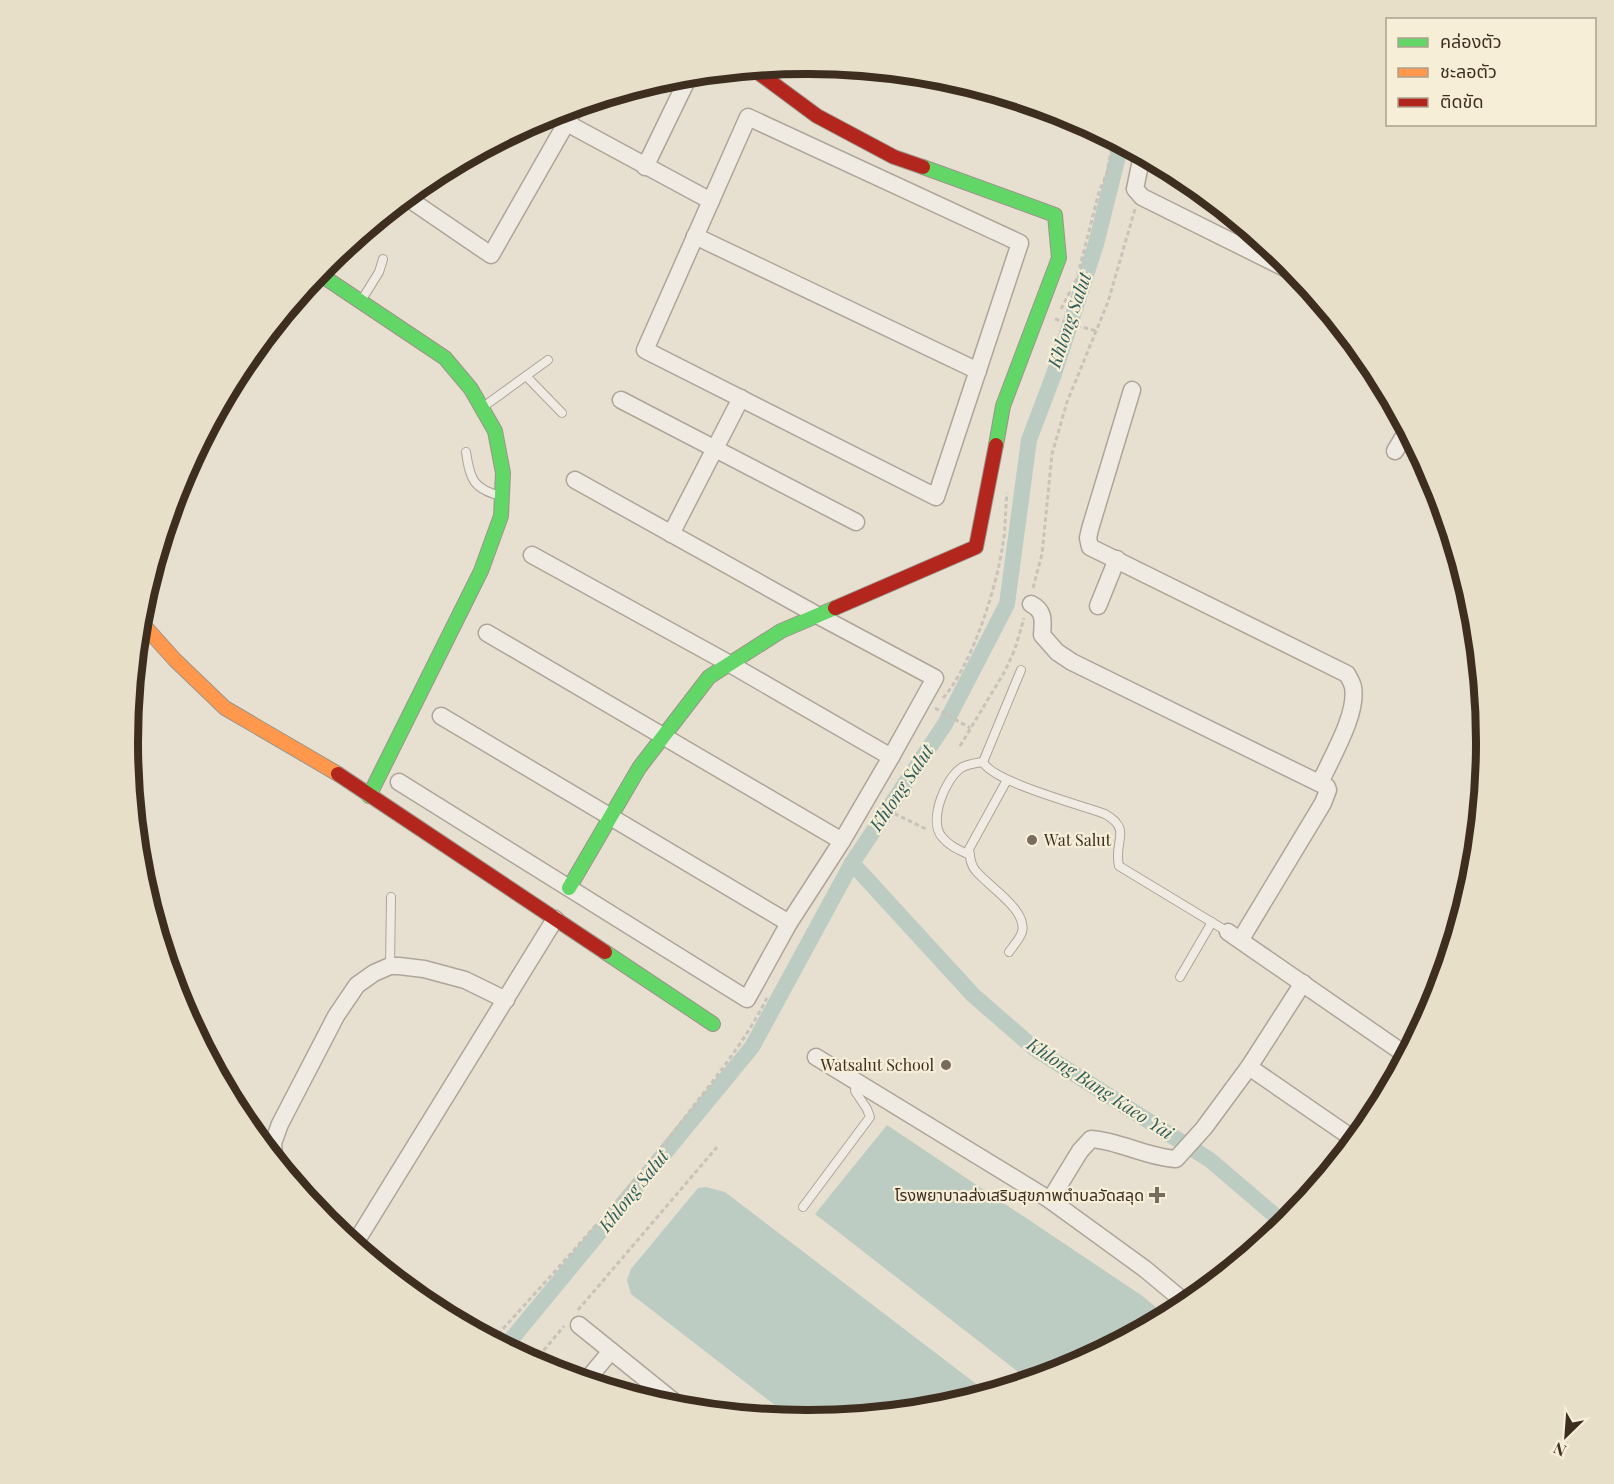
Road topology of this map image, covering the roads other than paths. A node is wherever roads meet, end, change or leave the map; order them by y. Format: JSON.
{"nodes":[{"id":1,"x":762,"y":75,"type":"edge"},
{"id":2,"x":685,"y":85,"type":"edge"},
{"id":3,"x":569,"y":117,"type":"edge"},
{"id":4,"x":561,"y":120,"type":"edge"},
{"id":5,"x":566,"y":123,"type":"junction"},
{"id":6,"x":1140,"y":163,"type":"edge"},
{"id":7,"x":645,"y":167,"type":"junction"},
{"id":8,"x":711,"y":201,"type":"junction"},
{"id":9,"x":414,"y":202,"type":"edge"},
{"id":10,"x":695,"y":236,"type":"junction"},
{"id":11,"x":383,"y":259,"type":"dead end"},
{"id":12,"x":1272,"y":262,"type":"edge"},
{"id":13,"x":325,"y":278,"type":"edge"},
{"id":14,"x":361,"y":302,"type":"junction"},
{"id":15,"x":548,"y":360,"type":"dead end"},
{"id":16,"x":978,"y":371,"type":"junction"},
{"id":17,"x":526,"y":376,"type":"junction"},
{"id":18,"x":1132,"y":390,"type":"dead end"},
{"id":19,"x":741,"y":398,"type":"junction"},
{"id":20,"x":621,"y":399,"type":"dead end"},
{"id":21,"x":482,"y":408,"type":"junction"},
{"id":22,"x":562,"y":413,"type":"dead end"},
{"id":23,"x":1403,"y":438,"type":"edge"},
{"id":24,"x":716,"y":448,"type":"junction"},
{"id":25,"x":1395,"y":451,"type":"dead end"},
{"id":26,"x":465,"y":453,"type":"dead end"},
{"id":27,"x":575,"y":480,"type":"dead end"},
{"id":28,"x":502,"y":497,"type":"junction"},
{"id":29,"x":856,"y":522,"type":"dead end"},
{"id":30,"x":671,"y":534,"type":"junction"},
{"id":31,"x":532,"y":555,"type":"dead end"},
{"id":32,"x":1117,"y":559,"type":"junction"},
{"id":33,"x":1030,"y":602,"type":"road end"},
{"id":34,"x":1098,"y":606,"type":"dead end"},
{"id":35,"x":817,"y":615,"type":"junction"},
{"id":36,"x":148,"y":630,"type":"edge"},
{"id":37,"x":487,"y":633,"type":"dead end"},
{"id":38,"x":730,"y":664,"type":"junction"},
{"id":39,"x":1022,"y":670,"type":"dead end"},
{"id":40,"x":441,"y":716,"type":"dead end"},
{"id":41,"x":664,"y":736,"type":"junction"},
{"id":42,"x":891,"y":758,"type":"junction"},
{"id":43,"x":983,"y":762,"type":"junction"},
{"id":44,"x":1007,"y":780,"type":"junction"},
{"id":45,"x":399,"y":782,"type":"dead end"},
{"id":46,"x":1320,"y":783,"type":"junction"},
{"id":47,"x":369,"y":796,"type":"junction"},
{"id":48,"x":610,"y":817,"type":"junction"},
{"id":49,"x":842,"y":841,"type":"junction"},
{"id":50,"x":970,"y":855,"type":"junction"},
{"id":51,"x":569,"y":888,"type":"junction"},
{"id":52,"x":391,"y":897,"type":"dead end"},
{"id":53,"x":555,"y":919,"type":"junction"},
{"id":54,"x":1212,"y":922,"type":"junction"},
{"id":55,"x":789,"y":923,"type":"junction"},
{"id":56,"x":1235,"y":935,"type":"junction"},
{"id":57,"x":1009,"y":952,"type":"dead end"},
{"id":58,"x":390,"y":966,"type":"junction"},
{"id":59,"x":1180,"y":977,"type":"dead end"},
{"id":60,"x":1303,"y":984,"type":"junction"},
{"id":61,"x":506,"y":1000,"type":"junction"},
{"id":62,"x":713,"y":1024,"type":"dead end"},
{"id":63,"x":1400,"y":1051,"type":"edge"},
{"id":64,"x":816,"y":1057,"type":"dead end"},
{"id":65,"x":1249,"y":1067,"type":"junction"},
{"id":66,"x":856,"y":1082,"type":"junction"},
{"id":67,"x":1347,"y":1135,"type":"edge"},
{"id":68,"x":273,"y":1144,"type":"edge"},
{"id":69,"x":1050,"y":1200,"type":"junction"},
{"id":70,"x":803,"y":1207,"type":"dead end"},
{"id":71,"x":358,"y":1238,"type":"edge"},
{"id":72,"x":1179,"y":1297,"type":"edge"},
{"id":73,"x":573,"y":1320,"type":"road end"},
{"id":74,"x":610,"y":1351,"type":"junction"},
{"id":75,"x":591,"y":1375,"type":"edge"},
{"id":76,"x":666,"y":1395,"type":"edge"}],
"edges":[{"from":1,"to":35,"type":"street"},
{"from":2,"to":7,"type":"street"},
{"from":3,"to":5,"type":"street"},
{"from":4,"to":5,"type":"street"},
{"from":5,"to":7,"type":"street"},
{"from":5,"to":9,"type":"street"},
{"from":6,"to":12,"type":"street"},
{"from":7,"to":8,"type":"street"},
{"from":8,"to":10,"type":"street"},
{"from":8,"to":16,"type":"street"},
{"from":10,"to":16,"type":"street"},
{"from":10,"to":19,"type":"street"},
{"from":11,"to":14,"type":"lane"},
{"from":13,"to":14,"type":"street"},
{"from":14,"to":21,"type":"street"},
{"from":15,"to":17,"type":"lane"},
{"from":16,"to":19,"type":"street"},
{"from":17,"to":21,"type":"lane"},
{"from":17,"to":22,"type":"lane"},
{"from":18,"to":32,"type":"street"},
{"from":19,"to":24,"type":"street"},
{"from":20,"to":24,"type":"street"},
{"from":21,"to":28,"type":"street"},
{"from":23,"to":25,"type":"street"},
{"from":24,"to":29,"type":"street"},
{"from":24,"to":30,"type":"street"},
{"from":26,"to":28,"type":"lane"},
{"from":27,"to":30,"type":"street"},
{"from":28,"to":47,"type":"street"},
{"from":30,"to":35,"type":"street"},
{"from":31,"to":38,"type":"street"},
{"from":32,"to":34,"type":"street"},
{"from":32,"to":46,"type":"street"},
{"from":33,"to":46,"type":"street"},
{"from":35,"to":38,"type":"street"},
{"from":35,"to":42,"type":"street"},
{"from":36,"to":47,"type":"street"},
{"from":37,"to":41,"type":"street"},
{"from":38,"to":41,"type":"street"},
{"from":38,"to":42,"type":"street"},
{"from":39,"to":43,"type":"lane"},
{"from":40,"to":48,"type":"street"},
{"from":41,"to":48,"type":"street"},
{"from":41,"to":49,"type":"street"},
{"from":42,"to":49,"type":"street"},
{"from":43,"to":44,"type":"lane"},
{"from":43,"to":50,"type":"lane"},
{"from":44,"to":50,"type":"lane"},
{"from":44,"to":54,"type":"lane"},
{"from":45,"to":51,"type":"street"},
{"from":46,"to":56,"type":"street"},
{"from":47,"to":53,"type":"street"},
{"from":48,"to":51,"type":"street"},
{"from":48,"to":55,"type":"street"},
{"from":49,"to":55,"type":"street"},
{"from":50,"to":57,"type":"lane"},
{"from":51,"to":55,"type":"street"},
{"from":52,"to":58,"type":"lane"},
{"from":53,"to":61,"type":"street"},
{"from":53,"to":62,"type":"street"},
{"from":54,"to":56,"type":"lane"},
{"from":54,"to":59,"type":"lane"},
{"from":56,"to":60,"type":"street"},
{"from":58,"to":61,"type":"street"},
{"from":58,"to":68,"type":"street"},
{"from":60,"to":63,"type":"street"},
{"from":60,"to":65,"type":"street"},
{"from":61,"to":71,"type":"street"},
{"from":64,"to":66,"type":"street"},
{"from":65,"to":67,"type":"street"},
{"from":65,"to":69,"type":"street"},
{"from":66,"to":69,"type":"street"},
{"from":66,"to":70,"type":"lane"},
{"from":69,"to":72,"type":"street"},
{"from":73,"to":74,"type":"street"},
{"from":74,"to":75,"type":"street"},
{"from":74,"to":76,"type":"street"}]}
